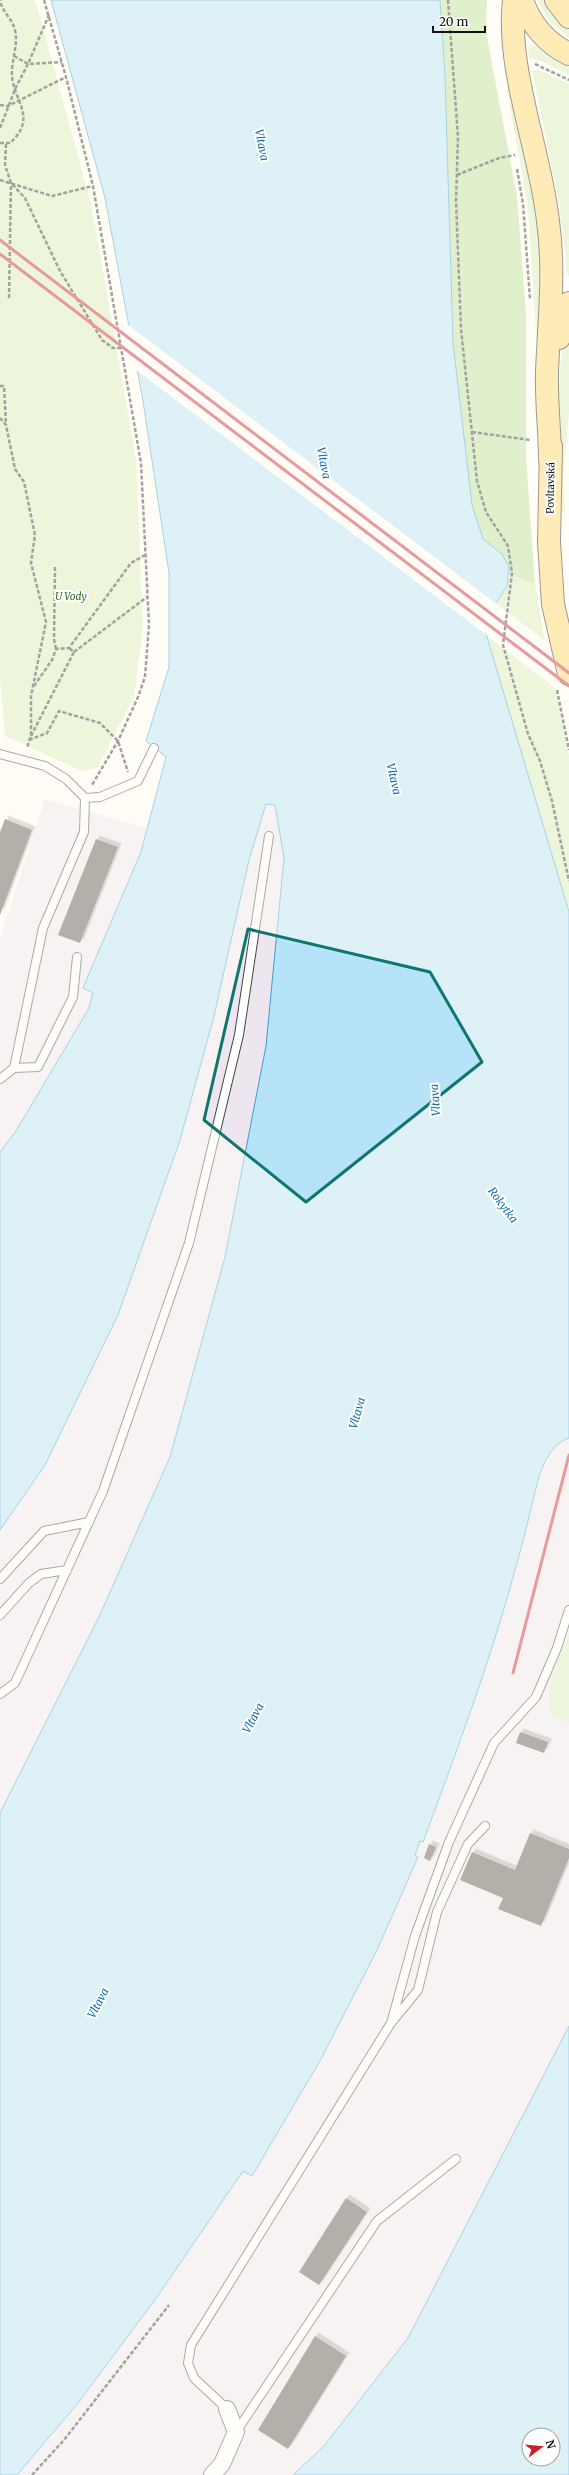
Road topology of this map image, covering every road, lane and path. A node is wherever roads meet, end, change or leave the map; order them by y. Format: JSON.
{"nodes":[{"id":1,"x":0,"y":0,"type":"edge"},
{"id":2,"x":44,"y":0,"type":"edge"},
{"id":3,"x":448,"y":0,"type":"edge"},
{"id":4,"x":514,"y":0,"type":"edge"},
{"id":5,"x":522,"y":0,"type":"edge"},
{"id":6,"x":556,"y":0,"type":"edge"},
{"id":7,"x":49,"y":15,"type":"junction"},
{"id":8,"x":569,"y":17,"type":"edge"},
{"id":9,"x":569,"y":54,"type":"edge"},
{"id":10,"x":14,"y":56,"type":"junction"},
{"id":11,"x":62,"y":62,"type":"junction"},
{"id":12,"x":28,"y":64,"type":"junction"},
{"id":13,"x":531,"y":65,"type":"dead end"},
{"id":14,"x":66,"y":77,"type":"junction"},
{"id":15,"x":569,"y":80,"type":"edge"},
{"id":16,"x":16,"y":87,"type":"junction"},
{"id":17,"x":20,"y":100,"type":"junction"},
{"id":18,"x":0,"y":104,"type":"edge"},
{"id":19,"x":8,"y":106,"type":"junction"},
{"id":20,"x":0,"y":128,"type":"edge"},
{"id":21,"x":0,"y":143,"type":"edge"},
{"id":22,"x":6,"y":144,"type":"junction"},
{"id":23,"x":514,"y":148,"type":"dead end"},
{"id":24,"x":515,"y":155,"type":"junction"},
{"id":25,"x":4,"y":157,"type":"junction"},
{"id":26,"x":0,"y":159,"type":"edge"},
{"id":27,"x":456,"y":175,"type":"junction"},
{"id":28,"x":0,"y":180,"type":"edge"},
{"id":29,"x":11,"y":183,"type":"junction"},
{"id":30,"x":93,"y":186,"type":"junction"},
{"id":31,"x":9,"y":298,"type":"dead end"},
{"id":32,"x":530,"y":303,"type":"dead end"},
{"id":33,"x":569,"y":303,"type":"edge"},
{"id":34,"x":120,"y":348,"type":"junction"},
{"id":35,"x":0,"y":386,"type":"edge"},
{"id":36,"x":0,"y":418,"type":"edge"},
{"id":37,"x":6,"y":425,"type":"junction"},
{"id":38,"x":472,"y":432,"type":"junction"},
{"id":39,"x":531,"y":440,"type":"dead end"},
{"id":40,"x":550,"y":460,"type":"junction"},
{"id":41,"x":145,"y":555,"type":"junction"},
{"id":42,"x":55,"y":568,"type":"dead end"},
{"id":43,"x":148,"y":597,"type":"junction"},
{"id":44,"x":69,"y":648,"type":"junction"},
{"id":45,"x":56,"y":649,"type":"junction"},
{"id":46,"x":74,"y":652,"type":"junction"},
{"id":47,"x":569,"y":674,"type":"edge"},
{"id":48,"x":33,"y":688,"type":"junction"},
{"id":49,"x":29,"y":740,"type":"junction"},
{"id":50,"x":118,"y":741,"type":"junction"},
{"id":51,"x":154,"y":748,"type":"dead end"},
{"id":52,"x":0,"y":754,"type":"edge"},
{"id":53,"x":24,"y":761,"type":"junction"},
{"id":54,"x":131,"y":784,"type":"junction"},
{"id":55,"x":85,"y":798,"type":"junction"},
{"id":56,"x":269,"y":836,"type":"dead end"},
{"id":57,"x":569,"y":881,"type":"edge"},
{"id":58,"x":77,"y":956,"type":"dead end"},
{"id":59,"x":14,"y":1068,"type":"junction"},
{"id":60,"x":0,"y":1079,"type":"edge"},
{"id":61,"x":89,"y":1522,"type":"junction"},
{"id":62,"x":67,"y":1570,"type":"junction"},
{"id":63,"x":0,"y":1579,"type":"edge"},
{"id":64,"x":569,"y":1610,"type":"edge"},
{"id":65,"x":0,"y":1615,"type":"edge"},
{"id":66,"x":0,"y":1694,"type":"edge"},
{"id":67,"x":485,"y":1826,"type":"dead end"},
{"id":68,"x":391,"y":2023,"type":"junction"},
{"id":69,"x":456,"y":2159,"type":"dead end"},
{"id":70,"x":169,"y":2305,"type":"dead end"},
{"id":71,"x":227,"y":2409,"type":"joint"},
{"id":72,"x":236,"y":2432,"type":"junction"},
{"id":73,"x":32,"y":2475,"type":"edge"},
{"id":74,"x":212,"y":2475,"type":"edge"}],
"edges":[{"from":1,"to":10,"type":"path"},
{"from":2,"to":7,"type":"path"},
{"from":3,"to":27,"type":"path"},
{"from":4,"to":40,"type":"main road"},
{"from":5,"to":9,"type":"main road"},
{"from":6,"to":8,"type":"main road"},
{"from":7,"to":11,"type":"path"},
{"from":7,"to":12,"type":"path"},
{"from":10,"to":12,"type":"path"},
{"from":10,"to":16,"type":"path"},
{"from":11,"to":12,"type":"path"},
{"from":11,"to":14,"type":"path"},
{"from":12,"to":16,"type":"path"},
{"from":13,"to":15,"type":"path"},
{"from":14,"to":17,"type":"path"},
{"from":14,"to":30,"type":"path"},
{"from":16,"to":17,"type":"path"},
{"from":16,"to":19,"type":"path"},
{"from":17,"to":19,"type":"path"},
{"from":17,"to":22,"type":"path"},
{"from":18,"to":19,"type":"path"},
{"from":19,"to":20,"type":"path"},
{"from":21,"to":22,"type":"path"},
{"from":22,"to":25,"type":"path"},
{"from":23,"to":24,"type":"path"},
{"from":24,"to":27,"type":"path"},
{"from":24,"to":32,"type":"path"},
{"from":25,"to":26,"type":"path"},
{"from":25,"to":29,"type":"path"},
{"from":27,"to":38,"type":"path"},
{"from":28,"to":29,"type":"path"},
{"from":29,"to":30,"type":"path"},
{"from":29,"to":31,"type":"path"},
{"from":29,"to":34,"type":"path"},
{"from":30,"to":34,"type":"path"},
{"from":33,"to":40,"type":"main road","name":"Povltavská"},
{"from":34,"to":41,"type":"path"},
{"from":35,"to":37,"type":"path"},
{"from":36,"to":37,"type":"path"},
{"from":37,"to":48,"type":"path"},
{"from":38,"to":39,"type":"path"},
{"from":38,"to":57,"type":"path"},
{"from":40,"to":47,"type":"main road","name":"Povltavská"},
{"from":41,"to":43,"type":"path"},
{"from":41,"to":44,"type":"path"},
{"from":42,"to":45,"type":"path"},
{"from":43,"to":46,"type":"path"},
{"from":43,"to":50,"type":"path"},
{"from":44,"to":45,"type":"path"},
{"from":44,"to":46,"type":"path"},
{"from":45,"to":48,"type":"path"},
{"from":46,"to":49,"type":"path"},
{"from":48,"to":49,"type":"path"},
{"from":49,"to":50,"type":"path"},
{"from":49,"to":53,"type":"path"},
{"from":50,"to":54,"type":"path"},
{"from":50,"to":55,"type":"path"},
{"from":51,"to":54,"type":"lane"},
{"from":52,"to":53,"type":"lane"},
{"from":53,"to":55,"type":"lane"},
{"from":54,"to":55,"type":"lane"},
{"from":55,"to":59,"type":"lane"},
{"from":56,"to":61,"type":"lane"},
{"from":58,"to":59,"type":"lane"},
{"from":59,"to":60,"type":"lane"},
{"from":61,"to":62,"type":"lane"},
{"from":61,"to":63,"type":"lane"},
{"from":62,"to":65,"type":"lane"},
{"from":62,"to":66,"type":"lane"},
{"from":64,"to":68,"type":"lane"},
{"from":67,"to":68,"type":"lane"},
{"from":68,"to":71,"type":"lane"},
{"from":69,"to":72,"type":"lane"},
{"from":70,"to":73,"type":"path"},
{"from":71,"to":72,"type":"street"},
{"from":72,"to":74,"type":"street"}]}
